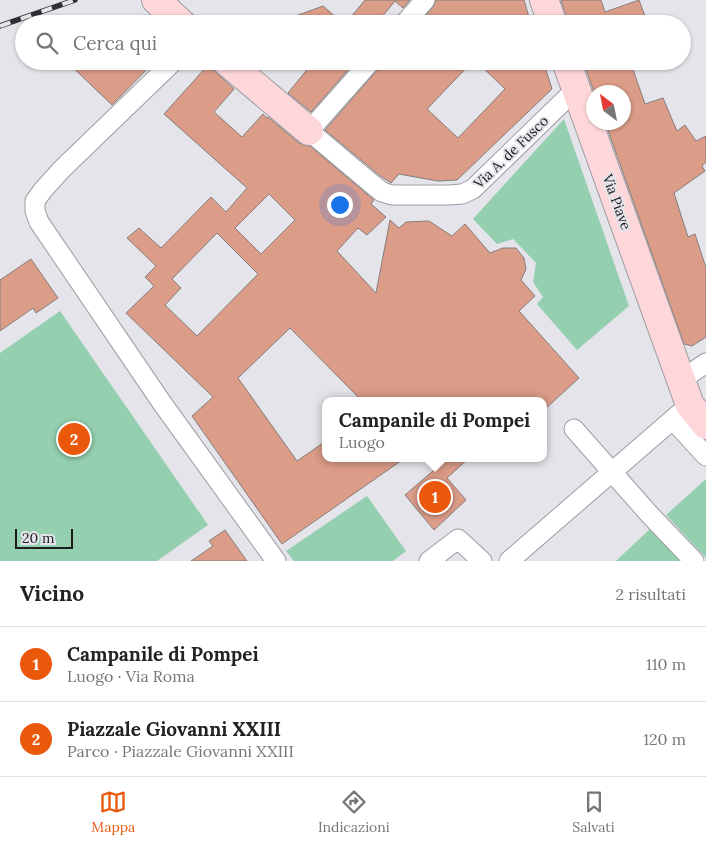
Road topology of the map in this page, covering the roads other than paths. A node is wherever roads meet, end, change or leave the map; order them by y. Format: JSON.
{"nodes":[{"id":1,"x":156,"y":0,"type":"edge"},
{"id":2,"x":426,"y":0,"type":"edge"},
{"id":3,"x":544,"y":0,"type":"edge"},
{"id":4,"x":172,"y":15,"type":"edge"},
{"id":5,"x":412,"y":15,"type":"edge"},
{"id":6,"x":550,"y":15,"type":"edge"},
{"id":7,"x":165,"y":70,"type":"edge"},
{"id":8,"x":237,"y":70,"type":"edge"},
{"id":9,"x":363,"y":70,"type":"edge"},
{"id":10,"x":569,"y":70,"type":"edge"},
{"id":11,"x":576,"y":89,"type":"junction"},
{"id":12,"x":309,"y":131,"type":"junction"},
{"id":13,"x":706,"y":363,"type":"edge"},
{"id":14,"x":681,"y":380,"type":"junction"},
{"id":15,"x":706,"y":425,"type":"edge"},
{"id":16,"x":574,"y":428,"type":"dead end"},
{"id":17,"x":706,"y":456,"type":"edge"},
{"id":18,"x":612,"y":471,"type":"junction"},
{"id":19,"x":276,"y":561,"type":"edge"},
{"id":20,"x":429,"y":561,"type":"edge"},
{"id":21,"x":482,"y":561,"type":"edge"},
{"id":22,"x":508,"y":561,"type":"edge"},
{"id":23,"x":694,"y":561,"type":"edge"}],
"edges":[{"from":1,"to":4,"type":"street"},
{"from":2,"to":5,"type":"street"},
{"from":3,"to":6,"type":"street"},
{"from":7,"to":19,"type":"street"},
{"from":8,"to":12,"type":"street"},
{"from":9,"to":12,"type":"street"},
{"from":10,"to":11,"type":"street","name":"Via Piave"},
{"from":11,"to":12,"type":"street","name":"Via A. de Fusco"},
{"from":11,"to":14,"type":"street","name":"Via Piave"},
{"from":13,"to":14,"type":"street"},
{"from":14,"to":15,"type":"street","name":"Via Piave"},
{"from":16,"to":18,"type":"street"},
{"from":17,"to":18,"type":"street"},
{"from":18,"to":22,"type":"street"},
{"from":18,"to":23,"type":"street"},
{"from":20,"to":21,"type":"street"}]}
